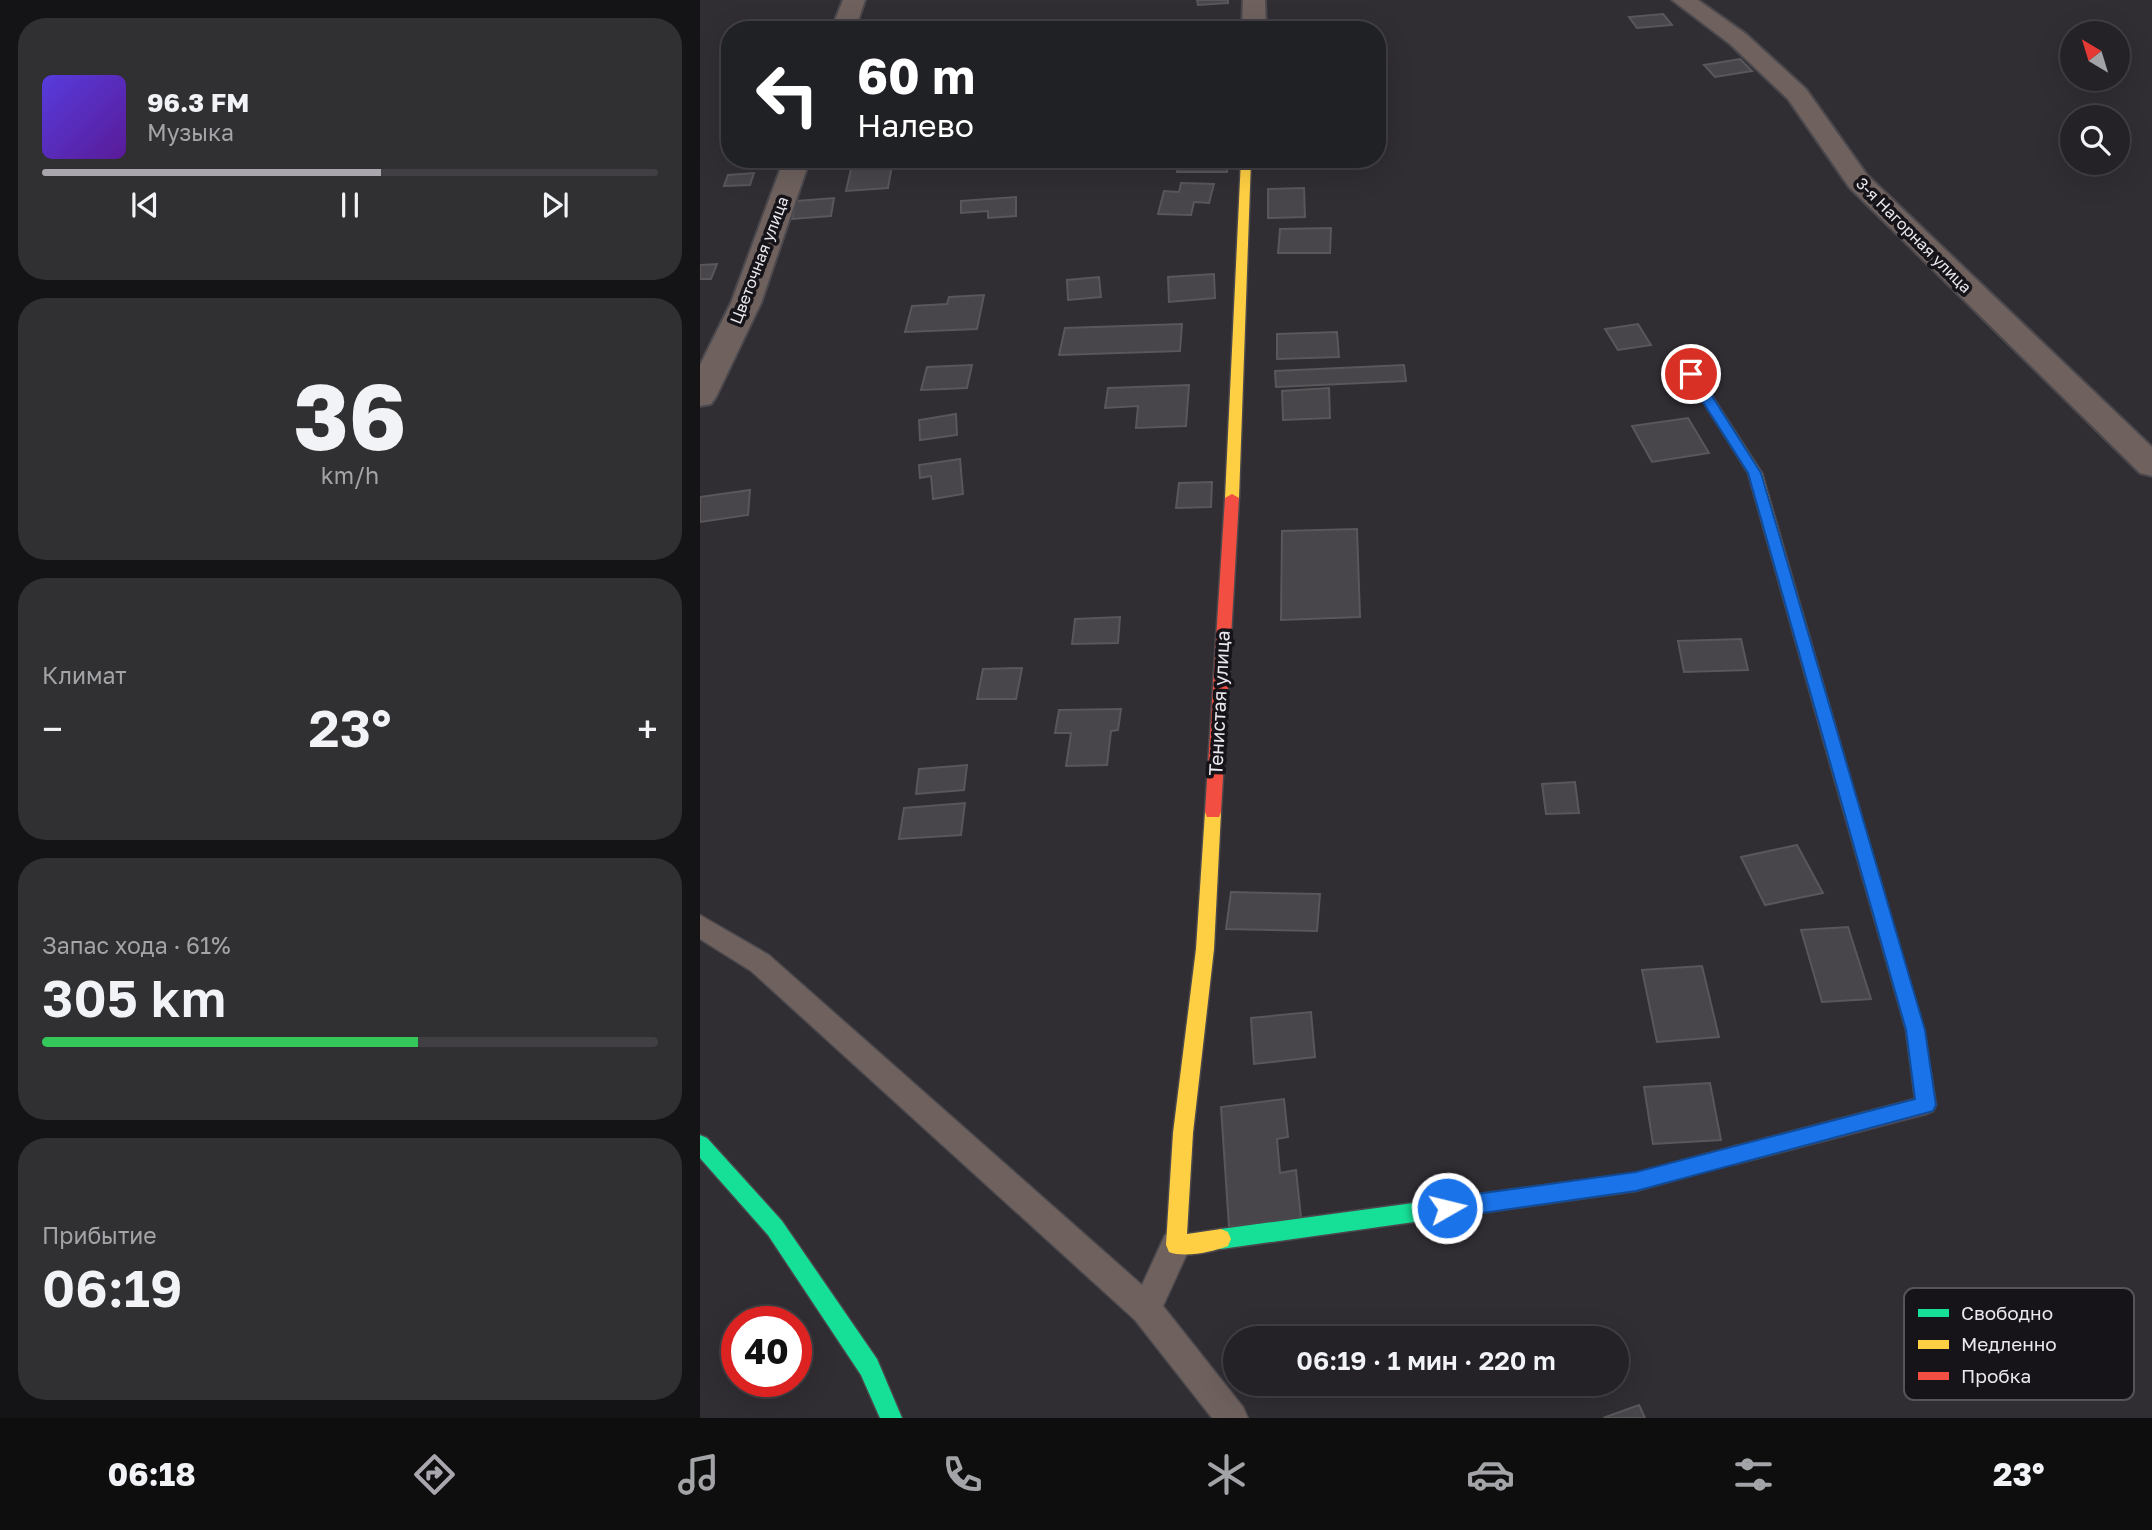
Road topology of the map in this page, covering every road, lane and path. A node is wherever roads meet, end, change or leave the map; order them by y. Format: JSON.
{"nodes":[{"id":1,"x":854,"y":0,"type":"edge"},
{"id":2,"x":1254,"y":0,"type":"edge"},
{"id":3,"x":1683,"y":0,"type":"edge"},
{"id":4,"x":846,"y":21,"type":"edge"},
{"id":5,"x":1254,"y":21,"type":"edge"},
{"id":6,"x":794,"y":168,"type":"edge"},
{"id":7,"x":1246,"y":168,"type":"edge"},
{"id":8,"x":1679,"y":354,"type":"dead end"},
{"id":9,"x":700,"y":397,"type":"edge"},
{"id":10,"x":2152,"y":467,"type":"edge"},
{"id":11,"x":700,"y":926,"type":"edge"},
{"id":12,"x":700,"y":1144,"type":"edge"},
{"id":13,"x":1176,"y":1245,"type":"junction"},
{"id":14,"x":1146,"y":1309,"type":"junction"},
{"id":15,"x":891,"y":1418,"type":"edge"},
{"id":16,"x":1232,"y":1418,"type":"edge"}],
"edges":[{"from":1,"to":4,"type":"street"},
{"from":2,"to":5,"type":"street"},
{"from":3,"to":10,"type":"street","name":"3-я Нагорная улица"},
{"from":6,"to":9,"type":"street","name":"Цветочная улица"},
{"from":7,"to":13,"type":"street","name":"Тенистая улица"},
{"from":8,"to":13,"type":"street"},
{"from":11,"to":14,"type":"lane"},
{"from":12,"to":15,"type":"street"},
{"from":13,"to":14,"type":"lane"},
{"from":14,"to":16,"type":"lane"}]}
